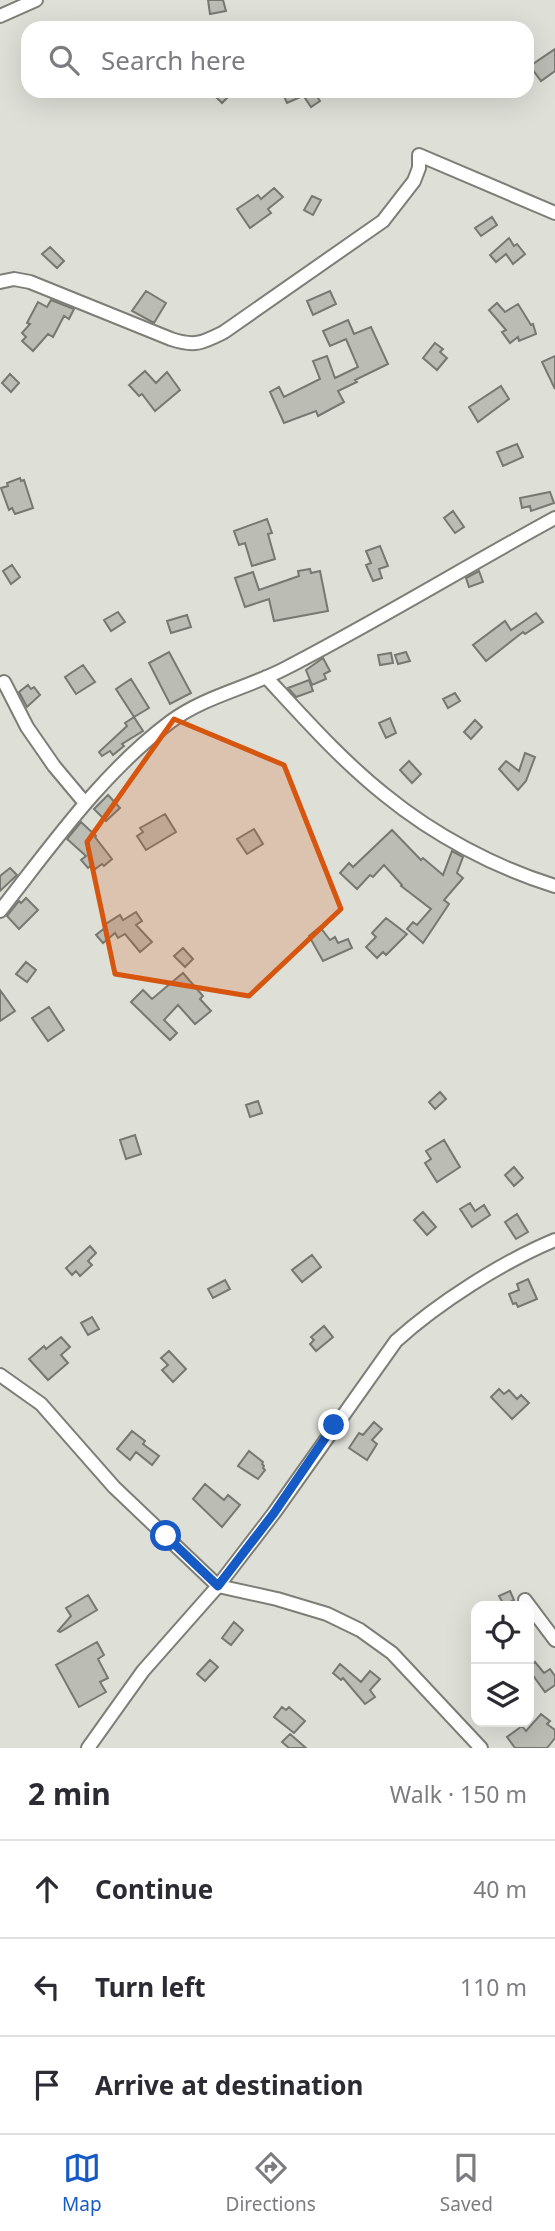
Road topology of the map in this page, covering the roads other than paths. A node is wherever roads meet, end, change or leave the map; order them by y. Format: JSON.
{"nodes":[{"id":1,"x":36,"y":0,"type":"edge"},
{"id":2,"x":0,"y":16,"type":"edge"},
{"id":3,"x":555,"y":214,"type":"edge"},
{"id":4,"x":0,"y":282,"type":"edge"},
{"id":5,"x":555,"y":518,"type":"edge"},
{"id":6,"x":266,"y":677,"type":"junction"},
{"id":7,"x":4,"y":682,"type":"dead end"},
{"id":8,"x":85,"y":803,"type":"junction"},
{"id":9,"x":555,"y":886,"type":"edge"},
{"id":10,"x":0,"y":911,"type":"edge"},
{"id":11,"x":555,"y":1240,"type":"edge"},
{"id":12,"x":0,"y":1375,"type":"edge"},
{"id":13,"x":218,"y":1586,"type":"junction"},
{"id":14,"x":525,"y":1600,"type":"dead end"},
{"id":15,"x":555,"y":1640,"type":"edge"},
{"id":16,"x":88,"y":1748,"type":"edge"},
{"id":17,"x":481,"y":1748,"type":"edge"}],
"edges":[{"from":1,"to":2,"type":"street"},
{"from":3,"to":4,"type":"street"},
{"from":5,"to":6,"type":"street"},
{"from":6,"to":8,"type":"street"},
{"from":6,"to":9,"type":"street"},
{"from":7,"to":8,"type":"street"},
{"from":8,"to":10,"type":"street"},
{"from":11,"to":13,"type":"street"},
{"from":12,"to":13,"type":"street"},
{"from":13,"to":16,"type":"street"},
{"from":13,"to":17,"type":"street"},
{"from":14,"to":15,"type":"street"}]}
